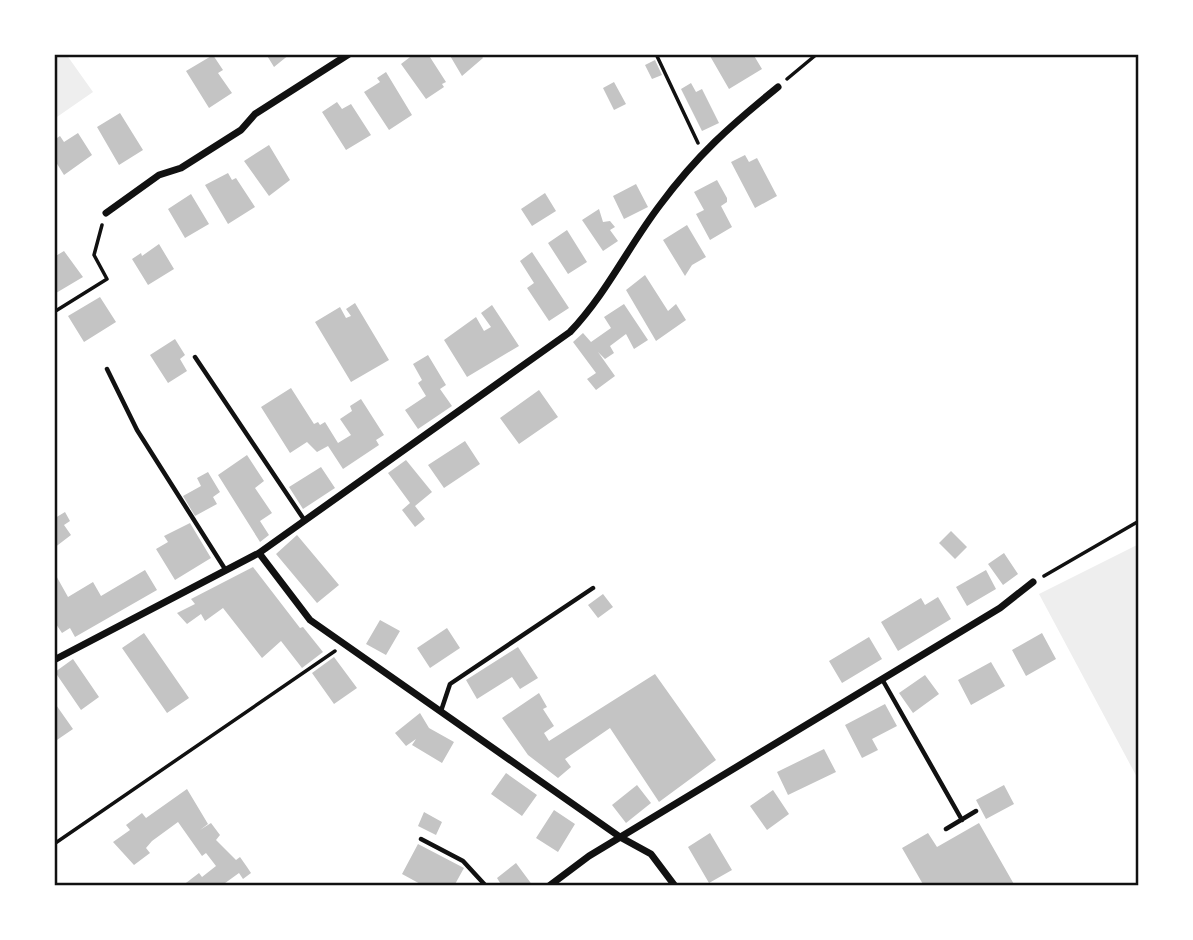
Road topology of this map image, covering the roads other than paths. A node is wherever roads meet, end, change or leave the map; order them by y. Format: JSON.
{"nodes":[{"id":1,"x":349,"y":54,"type":"edge"},
{"id":2,"x":778,"y":87,"type":"road end"},
{"id":3,"x":106,"y":213,"type":"road end"},
{"id":4,"x":195,"y":357,"type":"dead end"},
{"id":5,"x":107,"y":369,"type":"dead end"},
{"id":6,"x":305,"y":521,"type":"junction"},
{"id":7,"x":259,"y":553,"type":"junction"},
{"id":8,"x":225,"y":569,"type":"junction"},
{"id":9,"x":1033,"y":582,"type":"road end"},
{"id":10,"x":593,"y":588,"type":"dead end"},
{"id":11,"x":54,"y":648,"type":"edge"},
{"id":12,"x":57,"y":658,"type":"edge"},
{"id":13,"x":881,"y":679,"type":"junction"},
{"id":14,"x":440,"y":711,"type":"junction"},
{"id":15,"x":976,"y":811,"type":"dead end"},
{"id":16,"x":962,"y":820,"type":"junction"},
{"id":17,"x":946,"y":830,"type":"dead end"},
{"id":18,"x":620,"y":837,"type":"junction"},
{"id":19,"x":421,"y":839,"type":"dead end"},
{"id":20,"x":486,"y":886,"type":"edge"},
{"id":21,"x":549,"y":886,"type":"edge"},
{"id":22,"x":675,"y":886,"type":"edge"}],
"edges":[{"from":1,"to":3,"type":"street"},
{"from":2,"to":6,"type":"street"},
{"from":4,"to":6,"type":"lane"},
{"from":5,"to":8,"type":"lane"},
{"from":6,"to":7,"type":"street"},
{"from":7,"to":8,"type":"street"},
{"from":7,"to":14,"type":"street"},
{"from":8,"to":12,"type":"street"},
{"from":9,"to":13,"type":"street"},
{"from":10,"to":14,"type":"lane"},
{"from":11,"to":12,"type":"street"},
{"from":13,"to":16,"type":"lane"},
{"from":13,"to":18,"type":"street"},
{"from":14,"to":18,"type":"street"},
{"from":15,"to":16,"type":"lane"},
{"from":16,"to":17,"type":"lane"},
{"from":18,"to":21,"type":"street"},
{"from":18,"to":22,"type":"street"},
{"from":19,"to":20,"type":"lane"}]}
